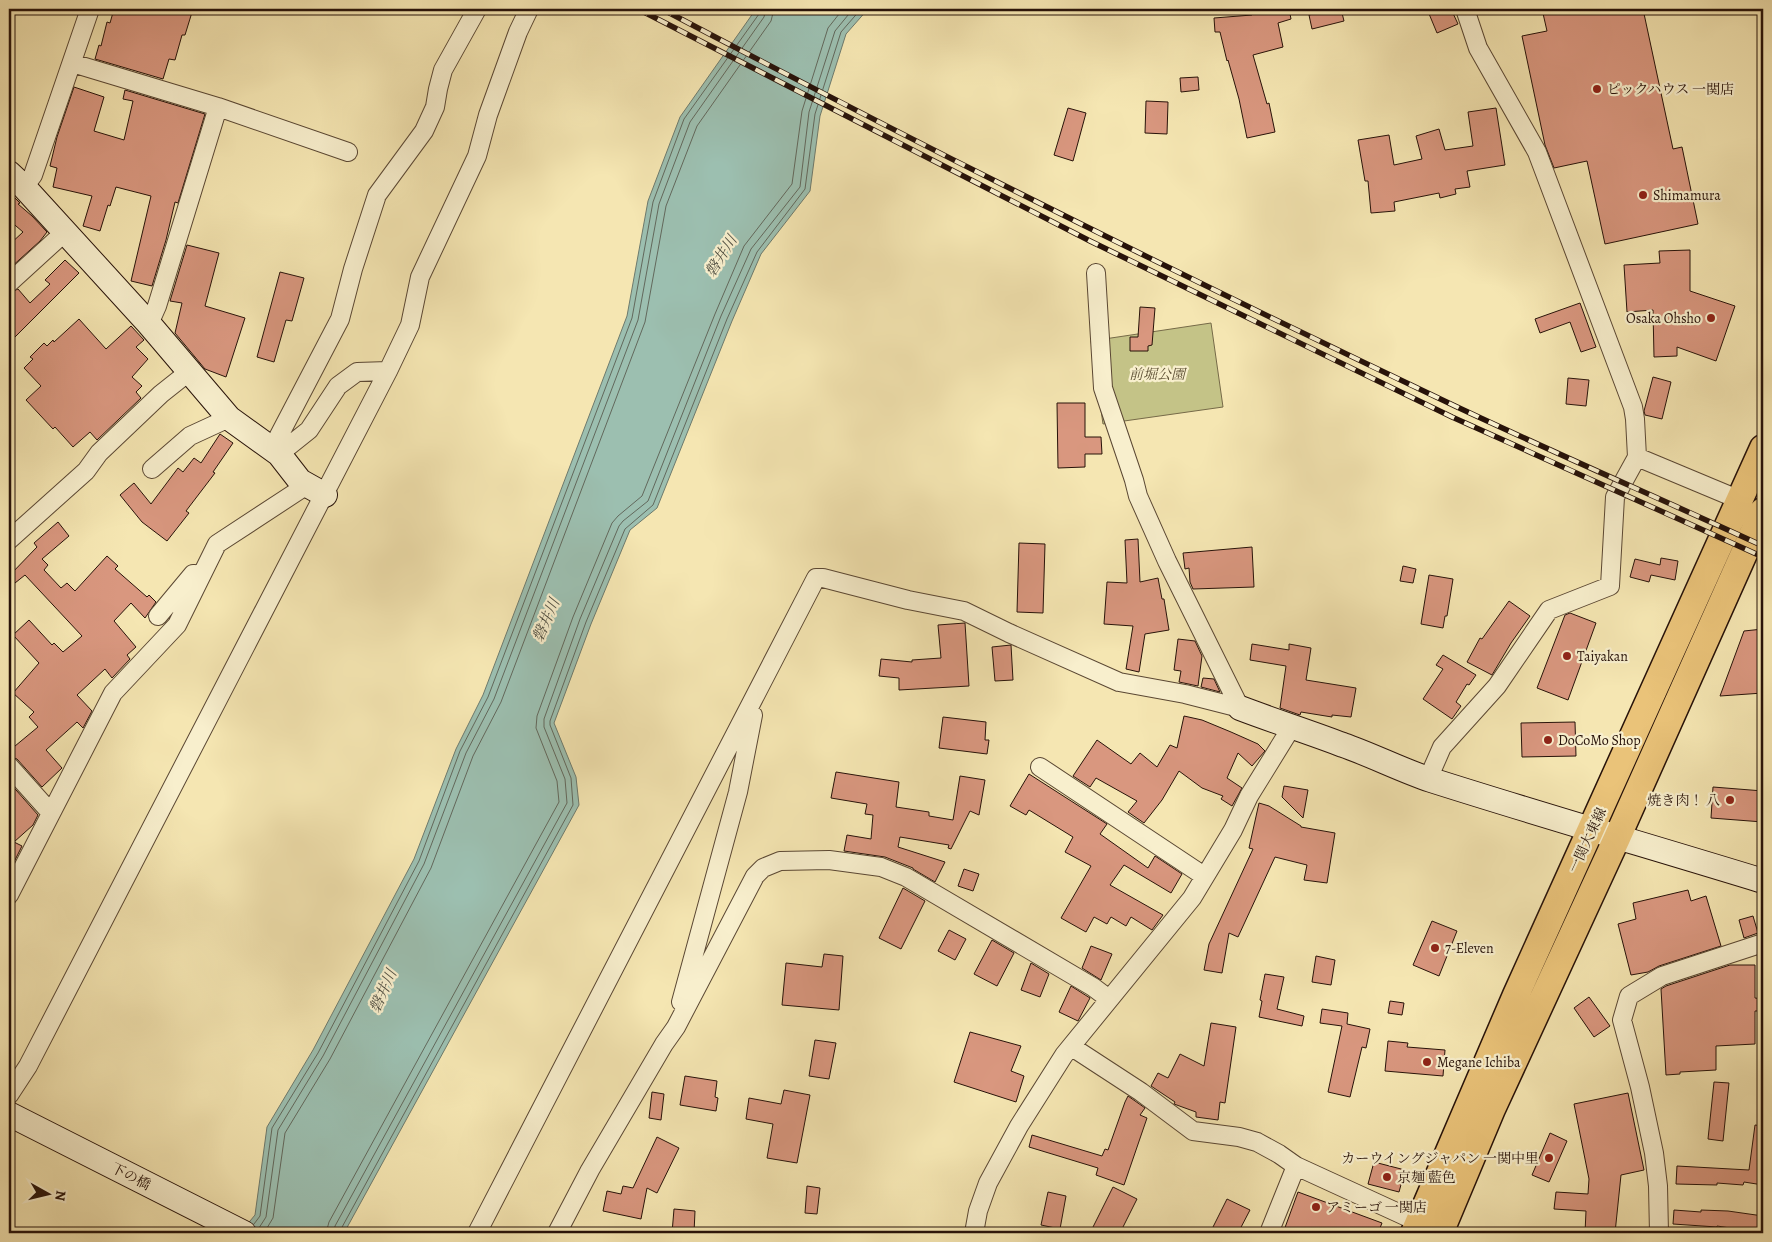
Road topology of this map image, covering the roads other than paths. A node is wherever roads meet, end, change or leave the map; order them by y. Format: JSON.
{"nodes":[{"id":1,"x":90,"y":9,"type":"edge"},
{"id":2,"x":477,"y":9,"type":"edge"},
{"id":3,"x":529,"y":9,"type":"edge"},
{"id":4,"x":1465,"y":9,"type":"edge"},
{"id":5,"x":72,"y":63,"type":"junction"},
{"id":6,"x":218,"y":108,"type":"junction"},
{"id":7,"x":348,"y":152,"type":"dead end"},
{"id":8,"x":16,"y":180,"type":"edge"},
{"id":9,"x":65,"y":232,"type":"junction"},
{"id":10,"x":1096,"y":273,"type":"dead end"},
{"id":11,"x":9,"y":282,"type":"edge"},
{"id":12,"x":149,"y":324,"type":"junction"},
{"id":13,"x":388,"y":371,"type":"junction"},
{"id":14,"x":190,"y":372,"type":"junction"},
{"id":15,"x":229,"y":418,"type":"junction"},
{"id":16,"x":1763,"y":448,"type":"edge"},
{"id":17,"x":276,"y":452,"type":"junction"},
{"id":18,"x":1637,"y":457,"type":"junction"},
{"id":19,"x":152,"y":470,"type":"dead end"},
{"id":20,"x":316,"y":490,"type":"junction"},
{"id":21,"x":1740,"y":500,"type":"junction"},
{"id":22,"x":1763,"y":511,"type":"edge"},
{"id":23,"x":9,"y":540,"type":"edge"},
{"id":24,"x":202,"y":574,"type":"junction"},
{"id":25,"x":158,"y":616,"type":"dead end"},
{"id":26,"x":757,"y":694,"type":"junction"},
{"id":27,"x":1240,"y":708,"type":"junction"},
{"id":28,"x":1291,"y":728,"type":"junction"},
{"id":29,"x":9,"y":766,"type":"edge"},
{"id":30,"x":1040,"y":768,"type":"dead end"},
{"id":31,"x":1428,"y":779,"type":"junction"},
{"id":32,"x":51,"y":813,"type":"junction"},
{"id":33,"x":1592,"y":830,"type":"junction"},
{"id":34,"x":1617,"y":838,"type":"junction"},
{"id":35,"x":1204,"y":876,"type":"junction"},
{"id":36,"x":1763,"y":881,"type":"edge"},
{"id":37,"x":9,"y":895,"type":"edge"},
{"id":38,"x":1763,"y":943,"type":"edge"},
{"id":39,"x":1110,"y":998,"type":"junction"},
{"id":40,"x":676,"y":1027,"type":"junction"},
{"id":41,"x":1072,"y":1046,"type":"junction"},
{"id":42,"x":9,"y":1095,"type":"edge"},
{"id":43,"x":13,"y":1116,"type":"edge"},
{"id":44,"x":1296,"y":1166,"type":"junction"},
{"id":45,"x":1432,"y":1231,"type":"edge"},
{"id":46,"x":244,"y":1233,"type":"edge"},
{"id":47,"x":476,"y":1233,"type":"edge"},
{"id":48,"x":556,"y":1233,"type":"edge"},
{"id":49,"x":974,"y":1233,"type":"edge"},
{"id":50,"x":1269,"y":1233,"type":"edge"},
{"id":51,"x":1659,"y":1233,"type":"edge"}],
"edges":[{"from":1,"to":5,"type":"street"},
{"from":2,"to":17,"type":"street"},
{"from":3,"to":13,"type":"street"},
{"from":4,"to":18,"type":"street"},
{"from":5,"to":6,"type":"street"},
{"from":5,"to":8,"type":"street"},
{"from":6,"to":7,"type":"street"},
{"from":6,"to":12,"type":"street"},
{"from":8,"to":9,"type":"street"},
{"from":9,"to":11,"type":"street"},
{"from":9,"to":12,"type":"street"},
{"from":10,"to":27,"type":"street"},
{"from":12,"to":14,"type":"street"},
{"from":13,"to":17,"type":"street"},
{"from":13,"to":20,"type":"street"},
{"from":14,"to":15,"type":"street"},
{"from":14,"to":23,"type":"street"},
{"from":15,"to":17,"type":"street"},
{"from":15,"to":19,"type":"street"},
{"from":16,"to":21,"type":"main road","name":"一関大東線"},
{"from":17,"to":20,"type":"street"},
{"from":18,"to":21,"type":"street"},
{"from":18,"to":31,"type":"street"},
{"from":20,"to":24,"type":"street"},
{"from":20,"to":42,"type":"street"},
{"from":21,"to":33,"type":"main road","name":"一関大東線"},
{"from":22,"to":34,"type":"main road","name":"一関大東線"},
{"from":24,"to":25,"type":"street"},
{"from":24,"to":32,"type":"street"},
{"from":26,"to":27,"type":"street"},
{"from":26,"to":40,"type":"street"},
{"from":26,"to":47,"type":"street"},
{"from":27,"to":28,"type":"street"},
{"from":28,"to":31,"type":"street"},
{"from":28,"to":35,"type":"street"},
{"from":29,"to":32,"type":"street"},
{"from":30,"to":35,"type":"street"},
{"from":31,"to":33,"type":"street"},
{"from":32,"to":37,"type":"street"},
{"from":33,"to":34,"type":"street"},
{"from":33,"to":45,"type":"main road","name":"一関大東線"},
{"from":34,"to":36,"type":"street"},
{"from":34,"to":45,"type":"main road","name":"一関大東線"},
{"from":35,"to":39,"type":"street"},
{"from":38,"to":51,"type":"street"},
{"from":39,"to":40,"type":"street"},
{"from":39,"to":41,"type":"street"},
{"from":40,"to":48,"type":"street"},
{"from":41,"to":44,"type":"street"},
{"from":41,"to":49,"type":"street"},
{"from":43,"to":46,"type":"street","name":"下の橋"},
{"from":44,"to":45,"type":"street"},
{"from":44,"to":50,"type":"street"}]}
